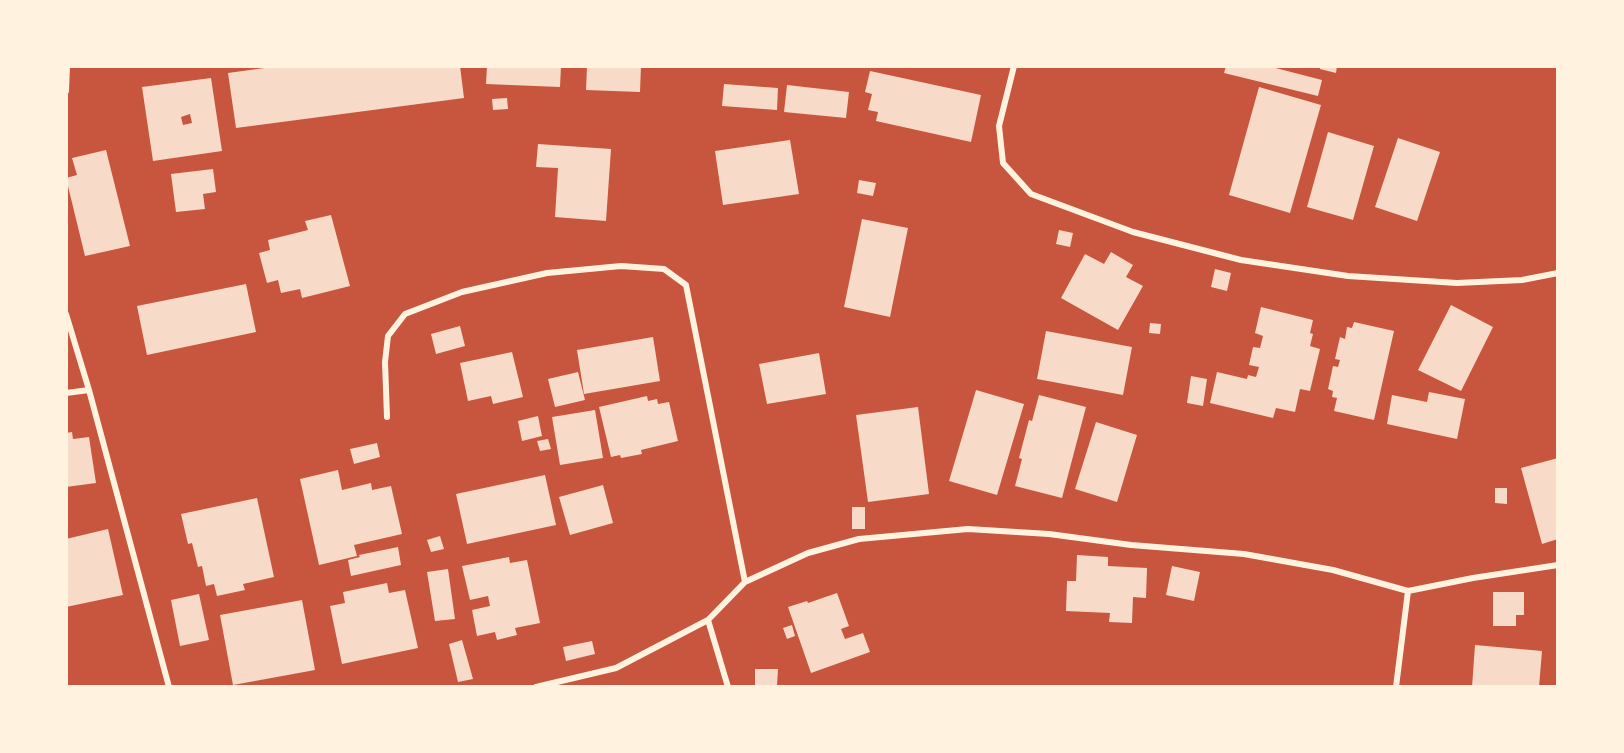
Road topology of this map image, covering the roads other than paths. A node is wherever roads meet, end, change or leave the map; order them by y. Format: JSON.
{"nodes":[{"id":1,"x":67,"y":66,"type":"edge"},
{"id":2,"x":1014,"y":66,"type":"edge"},
{"id":3,"x":66,"y":91,"type":"edge"},
{"id":4,"x":1558,"y":273,"type":"edge"},
{"id":5,"x":66,"y":314,"type":"edge"},
{"id":6,"x":89,"y":390,"type":"junction"},
{"id":7,"x":66,"y":393,"type":"edge"},
{"id":8,"x":387,"y":417,"type":"dead end"},
{"id":9,"x":1558,"y":565,"type":"edge"},
{"id":10,"x":745,"y":582,"type":"junction"},
{"id":11,"x":1408,"y":591,"type":"junction"},
{"id":12,"x":708,"y":620,"type":"junction"},
{"id":13,"x":169,"y":687,"type":"edge"},
{"id":14,"x":536,"y":687,"type":"edge"},
{"id":15,"x":728,"y":687,"type":"edge"},
{"id":16,"x":1396,"y":687,"type":"edge"}],
"edges":[{"from":1,"to":3,"type":"street"},
{"from":2,"to":4,"type":"street"},
{"from":5,"to":6,"type":"street"},
{"from":6,"to":7,"type":"street"},
{"from":6,"to":13,"type":"street"},
{"from":8,"to":10,"type":"street"},
{"from":9,"to":11,"type":"street"},
{"from":10,"to":11,"type":"street"},
{"from":10,"to":12,"type":"street"},
{"from":11,"to":16,"type":"street"},
{"from":12,"to":14,"type":"street"},
{"from":12,"to":15,"type":"street"}]}
